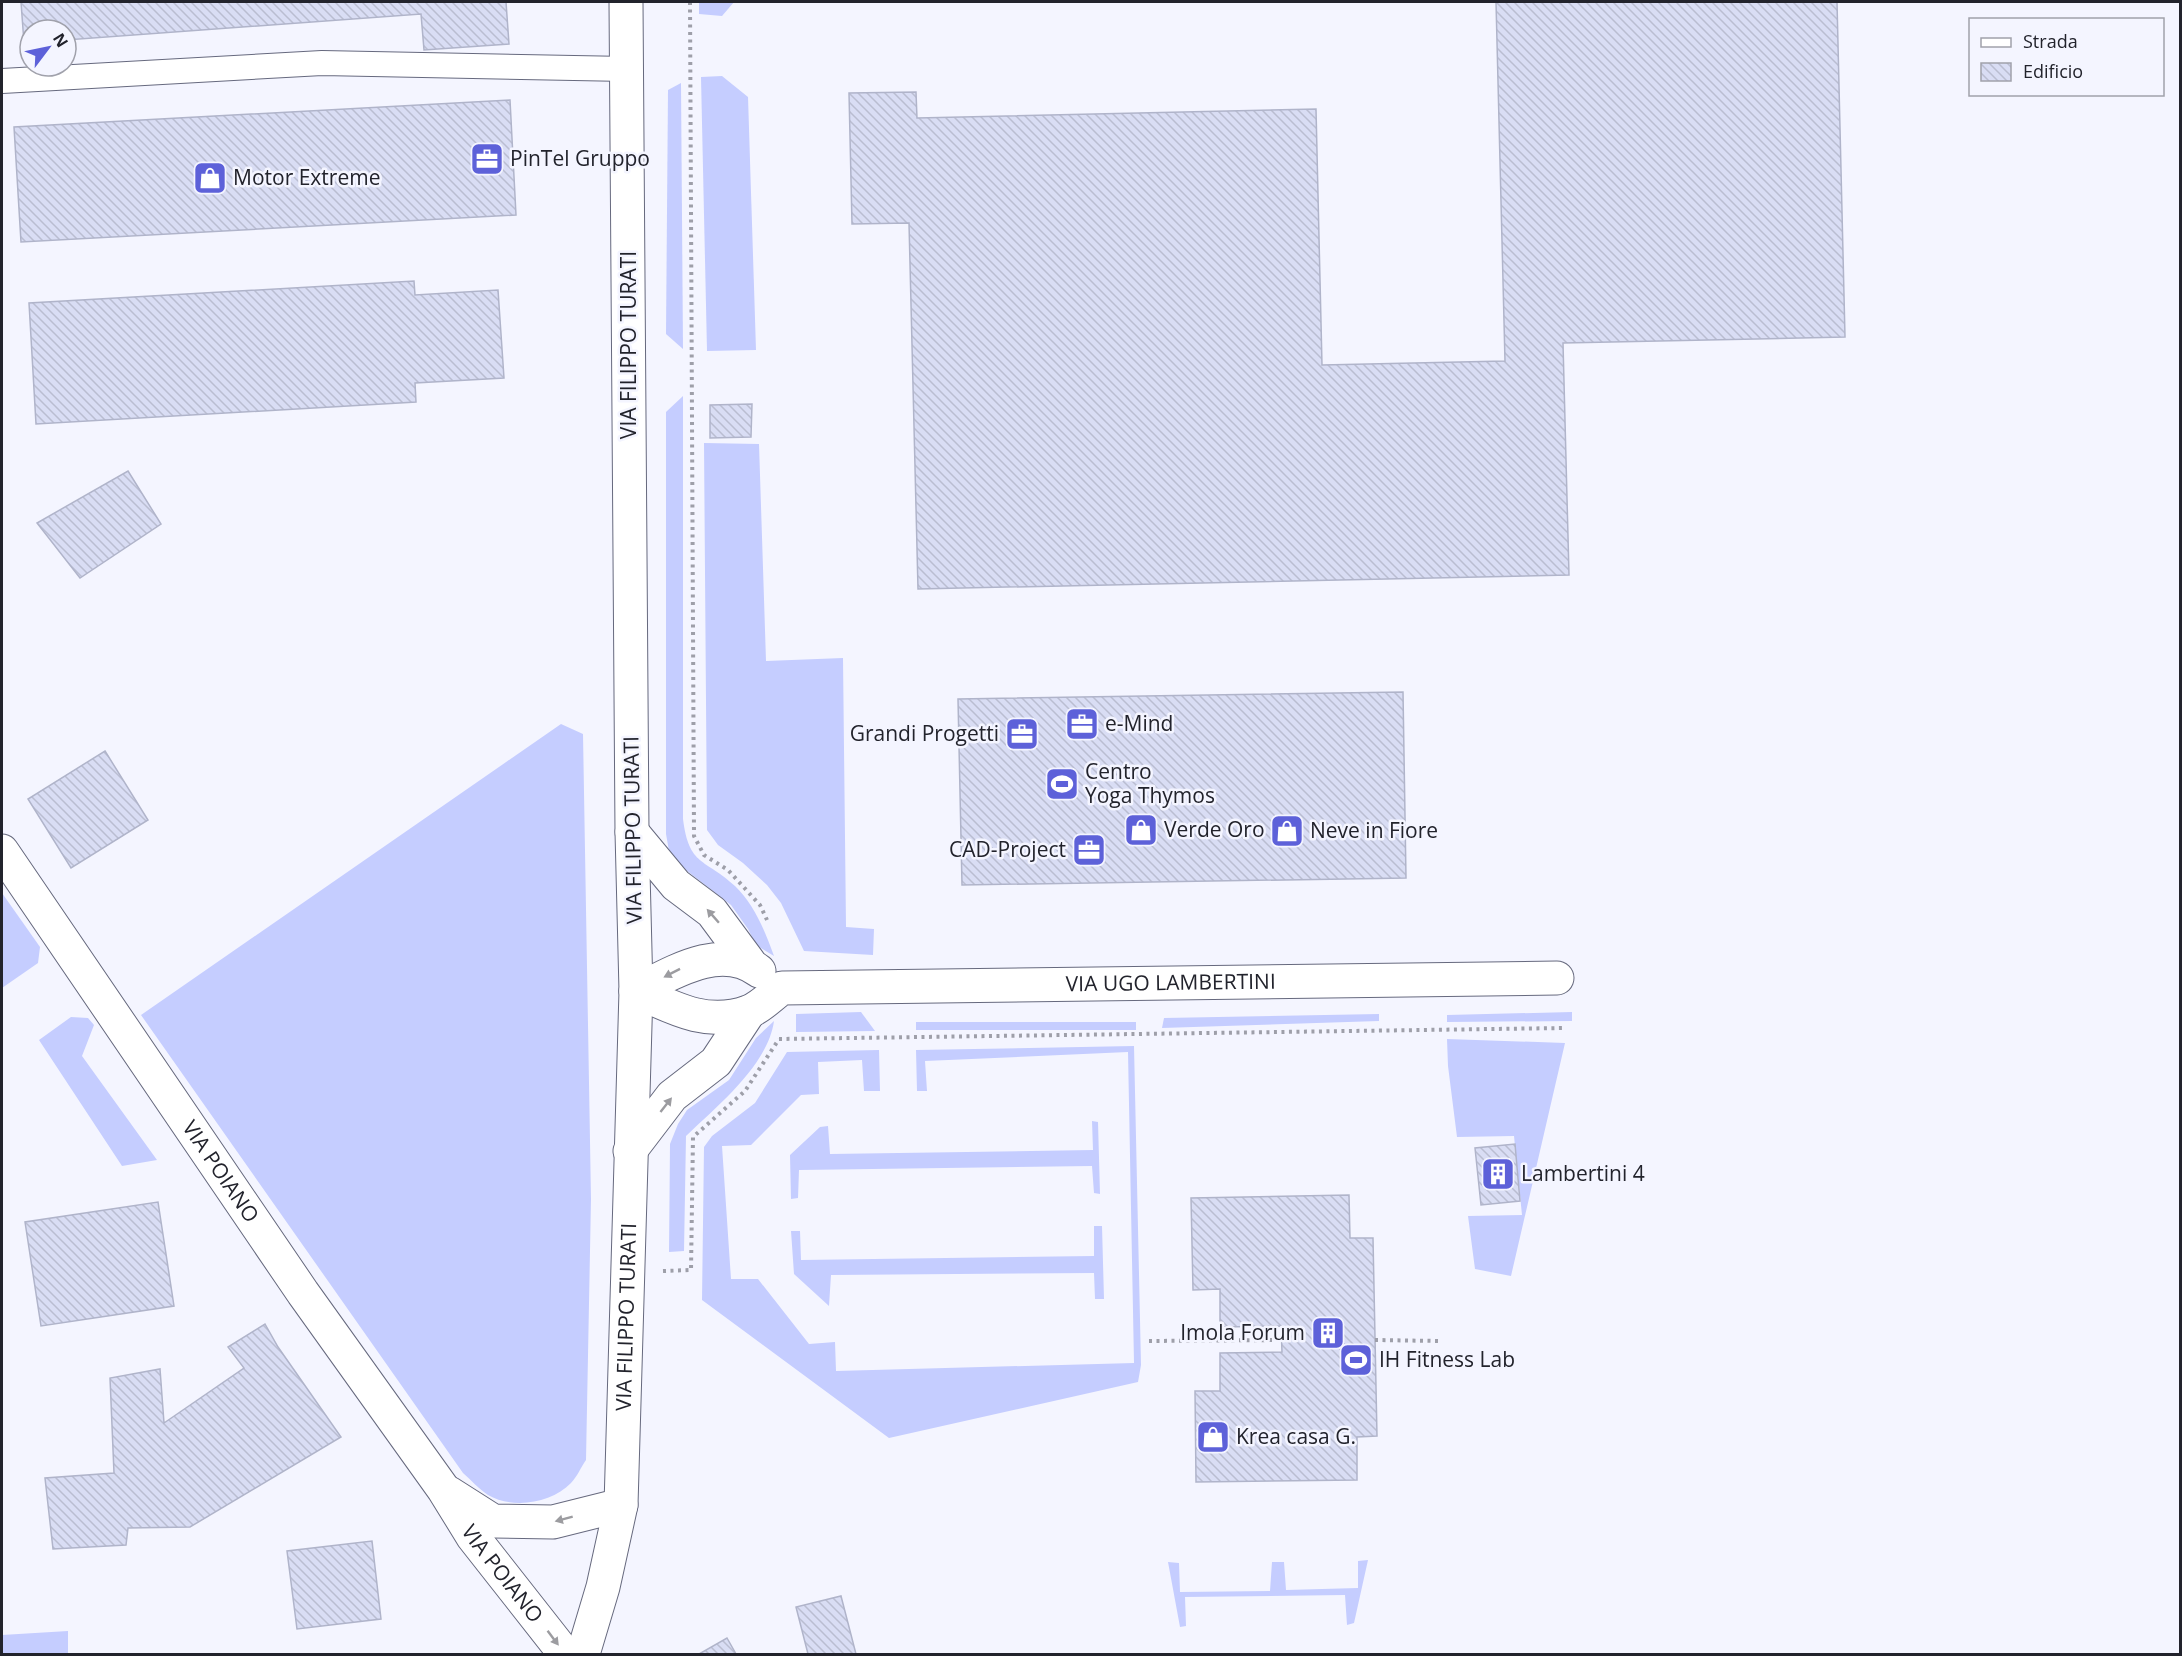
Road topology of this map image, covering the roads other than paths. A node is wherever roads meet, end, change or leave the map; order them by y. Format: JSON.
{"nodes":[{"id":1,"x":626,"y":2,"type":"edge"},
{"id":2,"x":627,"y":69,"type":"junction"},
{"id":3,"x":2,"y":81,"type":"edge"},
{"id":4,"x":632,"y":832,"type":"junction"},
{"id":5,"x":2,"y":851,"type":"edge"},
{"id":6,"x":748,"y":962,"type":"junction"},
{"id":7,"x":1557,"y":978,"type":"dead end"},
{"id":8,"x":782,"y":988,"type":"junction"},
{"id":9,"x":636,"y":991,"type":"junction"},
{"id":10,"x":749,"y":1012,"type":"junction"},
{"id":11,"x":630,"y":1150,"type":"junction"},
{"id":12,"x":444,"y":1490,"type":"junction"},
{"id":13,"x":621,"y":1505,"type":"junction"},
{"id":14,"x":565,"y":1654,"type":"edge"},
{"id":15,"x":583,"y":1654,"type":"edge"}],
"edges":[{"from":1,"to":2,"type":"street","name":"VIA FILIPPO TURATI"},
{"from":2,"to":3,"type":"lane"},
{"from":2,"to":4,"type":"street","name":"VIA FILIPPO TURATI"},
{"from":6,"to":4,"type":"street","one_way":true},
{"from":4,"to":9,"type":"street","name":"VIA FILIPPO TURATI"},
{"from":5,"to":12,"type":"street","name":"VIA POIANO"},
{"from":6,"to":8,"type":"street"},
{"from":6,"to":9,"type":"street","one_way":true},
{"from":7,"to":8,"type":"street","name":"VIA UGO LAMBERTINI"},
{"from":8,"to":10,"type":"street"},
{"from":9,"to":10,"type":"street"},
{"from":9,"to":11,"type":"street","name":"VIA FILIPPO TURATI"},
{"from":11,"to":10,"type":"street","one_way":true},
{"from":11,"to":13,"type":"street","name":"VIA FILIPPO TURATI"},
{"from":13,"to":12,"type":"street","name":"VIA POIANO","one_way":true},
{"from":12,"to":14,"type":"street","name":"VIA POIANO","one_way":true},
{"from":13,"to":15,"type":"street","name":"VIA FILIPPO TURATI"}]}
